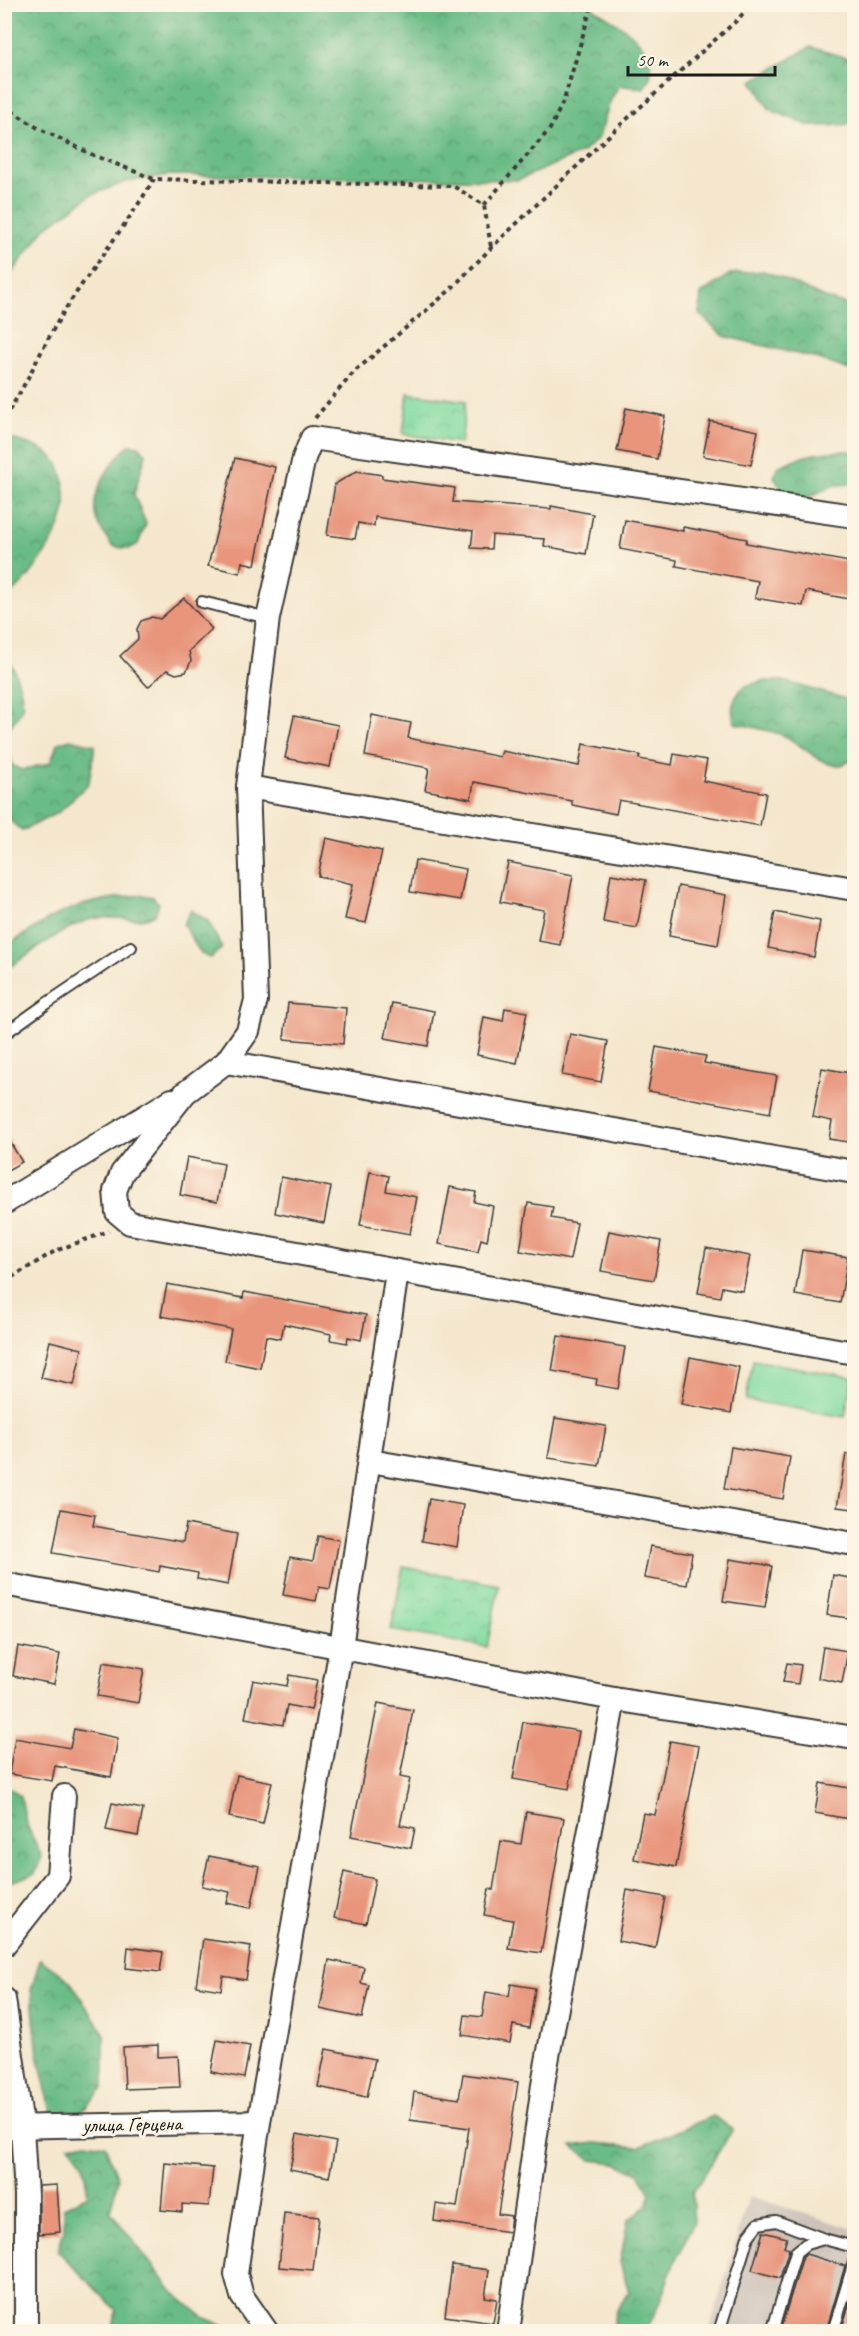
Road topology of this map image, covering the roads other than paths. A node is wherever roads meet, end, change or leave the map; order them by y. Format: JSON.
{"nodes":[{"id":1,"x":855,"y":516,"type":"edge"},
{"id":2,"x":202,"y":602,"type":"dead end"},
{"id":3,"x":268,"y":618,"type":"junction"},
{"id":4,"x":248,"y":787,"type":"junction"},
{"id":5,"x":855,"y":889,"type":"edge"},
{"id":6,"x":131,"y":947,"type":"dead end"},
{"id":7,"x":4,"y":1034,"type":"edge"},
{"id":8,"x":225,"y":1062,"type":"junction"},
{"id":9,"x":184,"y":1092,"type":"junction"},
{"id":10,"x":855,"y":1173,"type":"edge"},
{"id":11,"x":4,"y":1203,"type":"edge"},
{"id":12,"x":397,"y":1272,"type":"junction"},
{"id":13,"x":855,"y":1353,"type":"edge"},
{"id":14,"x":370,"y":1461,"type":"junction"},
{"id":15,"x":855,"y":1544,"type":"edge"},
{"id":16,"x":4,"y":1584,"type":"edge"},
{"id":17,"x":342,"y":1647,"type":"junction"},
{"id":18,"x":614,"y":1699,"type":"junction"},
{"id":19,"x":855,"y":1738,"type":"edge"},
{"id":20,"x":64,"y":1796,"type":"dead end"},
{"id":21,"x":4,"y":1946,"type":"edge"},
{"id":22,"x":4,"y":1999,"type":"edge"},
{"id":23,"x":259,"y":2122,"type":"junction"},
{"id":24,"x":13,"y":2127,"type":"edge"},
{"id":25,"x":824,"y":2239,"type":"junction"},
{"id":26,"x":855,"y":2247,"type":"edge"},
{"id":27,"x":855,"y":2262,"type":"edge"},
{"id":28,"x":26,"y":2326,"type":"dead end"},
{"id":29,"x":267,"y":2331,"type":"edge"},
{"id":30,"x":508,"y":2331,"type":"edge"},
{"id":31,"x":719,"y":2331,"type":"edge"},
{"id":32,"x":772,"y":2331,"type":"edge"},
{"id":33,"x":833,"y":2331,"type":"edge"}],
"edges":[{"from":1,"to":3,"type":"street"},
{"from":2,"to":3,"type":"lane"},
{"from":3,"to":4,"type":"street"},
{"from":4,"to":5,"type":"street"},
{"from":4,"to":8,"type":"street"},
{"from":6,"to":7,"type":"lane"},
{"from":8,"to":9,"type":"street"},
{"from":8,"to":10,"type":"street"},
{"from":9,"to":11,"type":"street"},
{"from":9,"to":12,"type":"street"},
{"from":12,"to":13,"type":"street"},
{"from":12,"to":14,"type":"street"},
{"from":14,"to":15,"type":"street"},
{"from":14,"to":17,"type":"street"},
{"from":16,"to":17,"type":"street"},
{"from":17,"to":18,"type":"street"},
{"from":17,"to":23,"type":"street"},
{"from":18,"to":19,"type":"street"},
{"from":18,"to":30,"type":"street"},
{"from":20,"to":21,"type":"street"},
{"from":22,"to":24,"type":"street"},
{"from":23,"to":24,"type":"street","name":"улица Герцена"},
{"from":23,"to":29,"type":"street"},
{"from":24,"to":28,"type":"street"},
{"from":25,"to":26,"type":"lane"},
{"from":25,"to":31,"type":"lane"},
{"from":25,"to":32,"type":"lane"},
{"from":27,"to":33,"type":"lane"}]}
